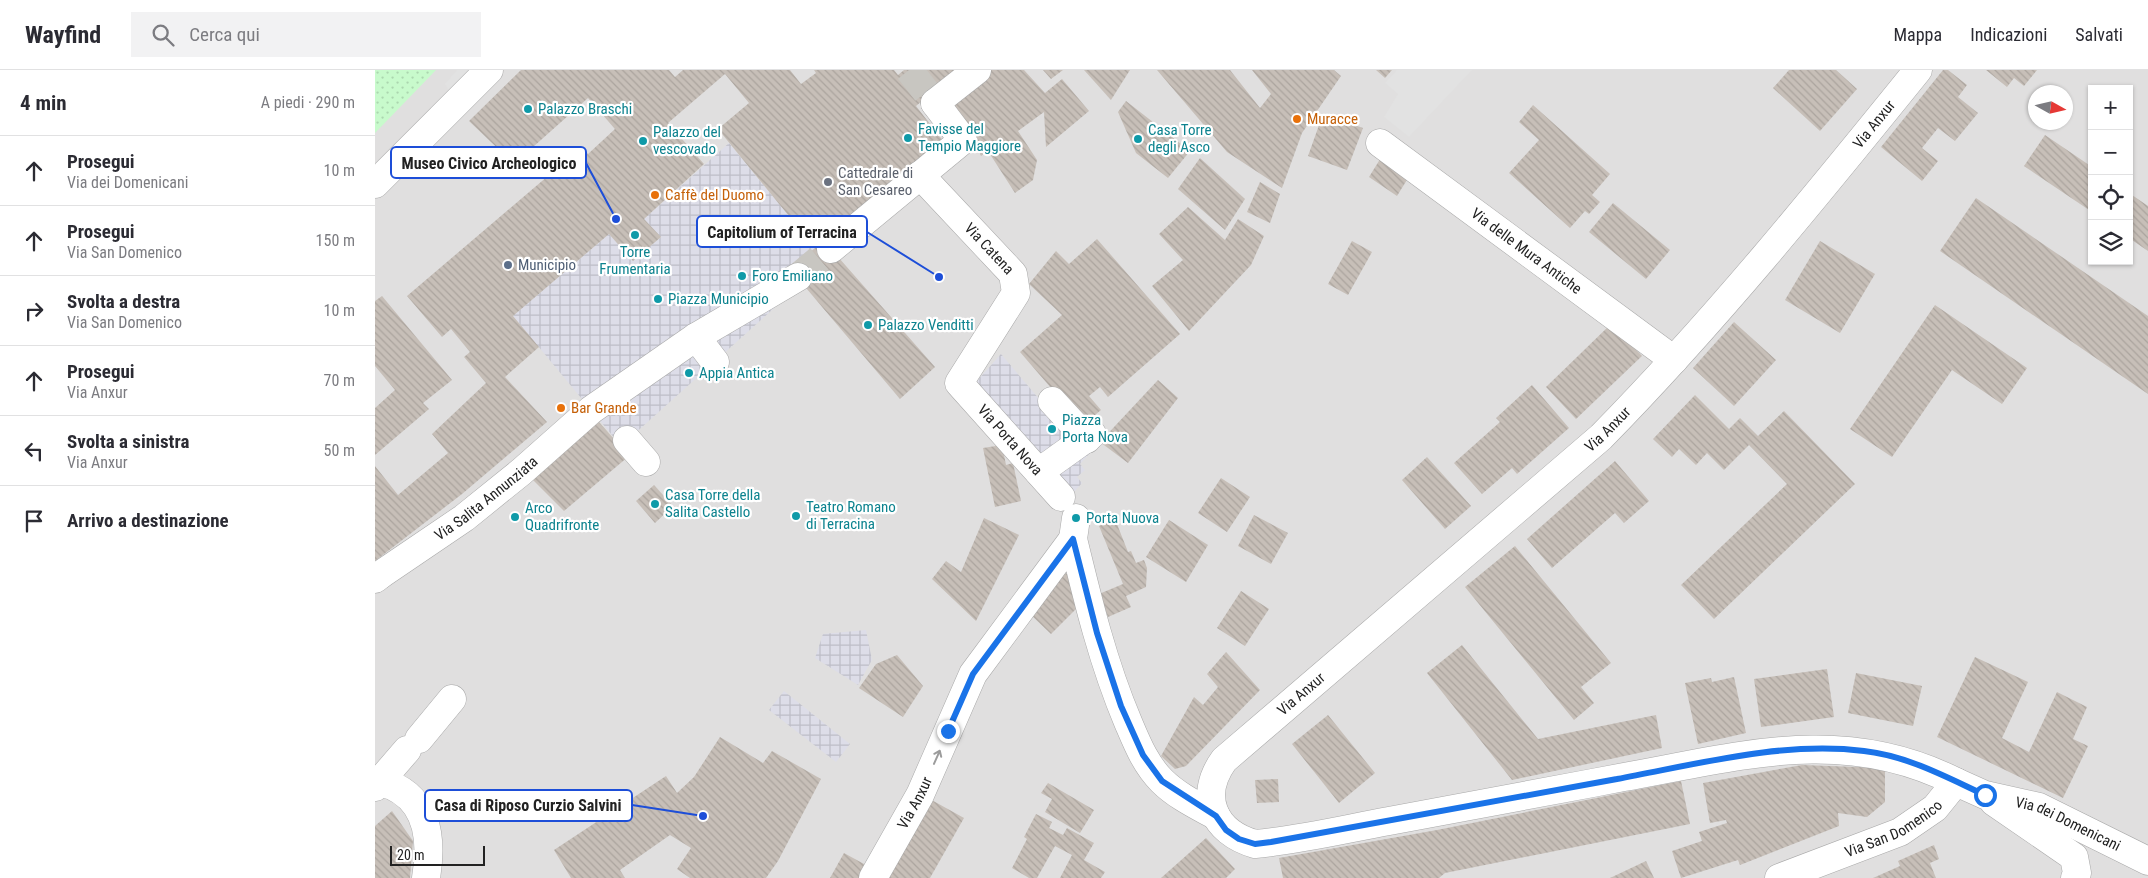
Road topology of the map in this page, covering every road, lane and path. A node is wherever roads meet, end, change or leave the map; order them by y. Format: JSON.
{"nodes":[{"id":1,"x":489,"y":70,"type":"edge"},
{"id":2,"x":977,"y":70,"type":"edge"},
{"id":3,"x":1918,"y":70,"type":"edge"},
{"id":4,"x":1380,"y":143,"type":"dead end"},
{"id":5,"x":920,"y":175,"type":"junction"},
{"id":6,"x":375,"y":184,"type":"edge"},
{"id":7,"x":831,"y":249,"type":"tunnel mouth"},
{"id":8,"x":798,"y":277,"type":"tunnel mouth"},
{"id":9,"x":696,"y":338,"type":"junction"},
{"id":10,"x":1673,"y":360,"type":"junction"},
{"id":11,"x":715,"y":362,"type":"dead end"},
{"id":12,"x":959,"y":383,"type":"joint"},
{"id":13,"x":1052,"y":401,"type":"dead end"},
{"id":14,"x":627,"y":440,"type":"dead end"},
{"id":15,"x":646,"y":462,"type":"dead end"},
{"id":16,"x":1039,"y":472,"type":"junction"},
{"id":17,"x":1068,"y":512,"type":"junction"},
{"id":18,"x":377,"y":577,"type":"edge"},
{"id":19,"x":453,"y":699,"type":"dead end"},
{"id":20,"x":1957,"y":782,"type":"junction"},
{"id":21,"x":378,"y":784,"type":"edge"},
{"id":22,"x":1985,"y":795,"type":"junction"},
{"id":23,"x":1216,"y":816,"type":"junction"},
{"id":24,"x":2148,"y":861,"type":"edge"},
{"id":25,"x":426,"y":878,"type":"edge"},
{"id":26,"x":873,"y":878,"type":"edge"},
{"id":27,"x":1779,"y":878,"type":"edge"},
{"id":28,"x":2075,"y":878,"type":"edge"}],
"edges":[{"from":1,"to":6,"type":"street"},
{"from":2,"to":5,"type":"street"},
{"from":3,"to":10,"type":"street","name":"Via Anxur"},
{"from":4,"to":10,"type":"street","name":"Via delle Mura Antiche"},
{"from":5,"to":7,"type":"street"},
{"from":5,"to":12,"type":"street","name":"Via Catena"},
{"from":8,"to":9,"type":"street"},
{"from":9,"to":11,"type":"street"},
{"from":9,"to":18,"type":"street","name":"Via Salita Annunziata"},
{"from":10,"to":23,"type":"street","name":"Via Anxur"},
{"from":12,"to":16,"type":"street","name":"Via Porta Nova"},
{"from":13,"to":16,"type":"street"},
{"from":14,"to":15,"type":"street"},
{"from":16,"to":17,"type":"street","name":"Via Porta Nova"},
{"from":17,"to":23,"type":"street"},
{"from":26,"to":17,"type":"street","name":"Via Anxur","one_way":true},
{"from":19,"to":21,"type":"street"},
{"from":20,"to":22,"type":"street","name":"Via dei Domenicani"},
{"from":20,"to":23,"type":"street","name":"Via San Domenico"},
{"from":20,"to":27,"type":"street","name":"Via San Domenico"},
{"from":21,"to":25,"type":"street"},
{"from":22,"to":24,"type":"street","name":"Via dei Domenicani"},
{"from":22,"to":28,"type":"street"}]}
